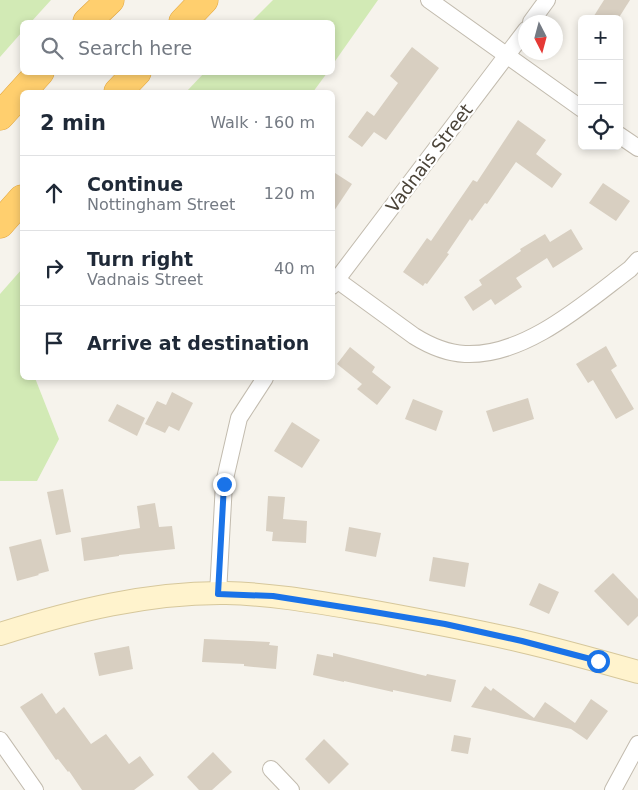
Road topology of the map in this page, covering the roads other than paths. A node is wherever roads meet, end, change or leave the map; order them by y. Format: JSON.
{"nodes":[{"id":1,"x":110,"y":0,"type":"edge"},
{"id":2,"x":204,"y":0,"type":"edge"},
{"id":3,"x":429,"y":0,"type":"edge"},
{"id":4,"x":547,"y":0,"type":"edge"},
{"id":5,"x":536,"y":15,"type":"edge"},
{"id":6,"x":90,"y":20,"type":"edge"},
{"id":7,"x":185,"y":20,"type":"edge"},
{"id":8,"x":518,"y":41,"type":"edge"},
{"id":9,"x":507,"y":56,"type":"junction"},
{"id":10,"x":37,"y":75,"type":"edge"},
{"id":11,"x":134,"y":75,"type":"edge"},
{"id":12,"x":24,"y":90,"type":"edge"},
{"id":13,"x":120,"y":90,"type":"edge"},
{"id":14,"x":20,"y":94,"type":"edge"},
{"id":15,"x":578,"y":106,"type":"edge"},
{"id":16,"x":0,"y":116,"type":"edge"},
{"id":17,"x":623,"y":138,"type":"edge"},
{"id":18,"x":638,"y":148,"type":"edge"},
{"id":19,"x":20,"y":201,"type":"edge"},
{"id":20,"x":0,"y":224,"type":"edge"},
{"id":21,"x":638,"y":260,"type":"edge"},
{"id":22,"x":335,"y":283,"type":"edge"},
{"id":23,"x":264,"y":380,"type":"edge"},
{"id":24,"x":218,"y":594,"type":"junction"},
{"id":25,"x":0,"y":634,"type":"edge"},
{"id":26,"x":638,"y":672,"type":"edge"},
{"id":27,"x":0,"y":740,"type":"edge"},
{"id":28,"x":638,"y":744,"type":"edge"},
{"id":29,"x":271,"y":770,"type":"dead end"},
{"id":30,"x":35,"y":790,"type":"edge"},
{"id":31,"x":291,"y":790,"type":"edge"},
{"id":32,"x":613,"y":790,"type":"edge"}],
"edges":[{"from":1,"to":6,"type":"highway"},
{"from":2,"to":7,"type":"highway"},
{"from":3,"to":9,"type":"street"},
{"from":4,"to":5,"type":"street"},
{"from":8,"to":9,"type":"street","name":"Vadnais Street"},
{"from":9,"to":15,"type":"street"},
{"from":9,"to":22,"type":"street","name":"Vadnais Street"},
{"from":10,"to":12,"type":"highway"},
{"from":11,"to":13,"type":"highway"},
{"from":14,"to":16,"type":"highway"},
{"from":17,"to":18,"type":"street"},
{"from":19,"to":20,"type":"highway"},
{"from":21,"to":22,"type":"street"},
{"from":23,"to":24,"type":"street"},
{"from":24,"to":25,"type":"street"},
{"from":24,"to":26,"type":"street"},
{"from":27,"to":30,"type":"street"},
{"from":28,"to":32,"type":"street"},
{"from":29,"to":31,"type":"street"}]}
